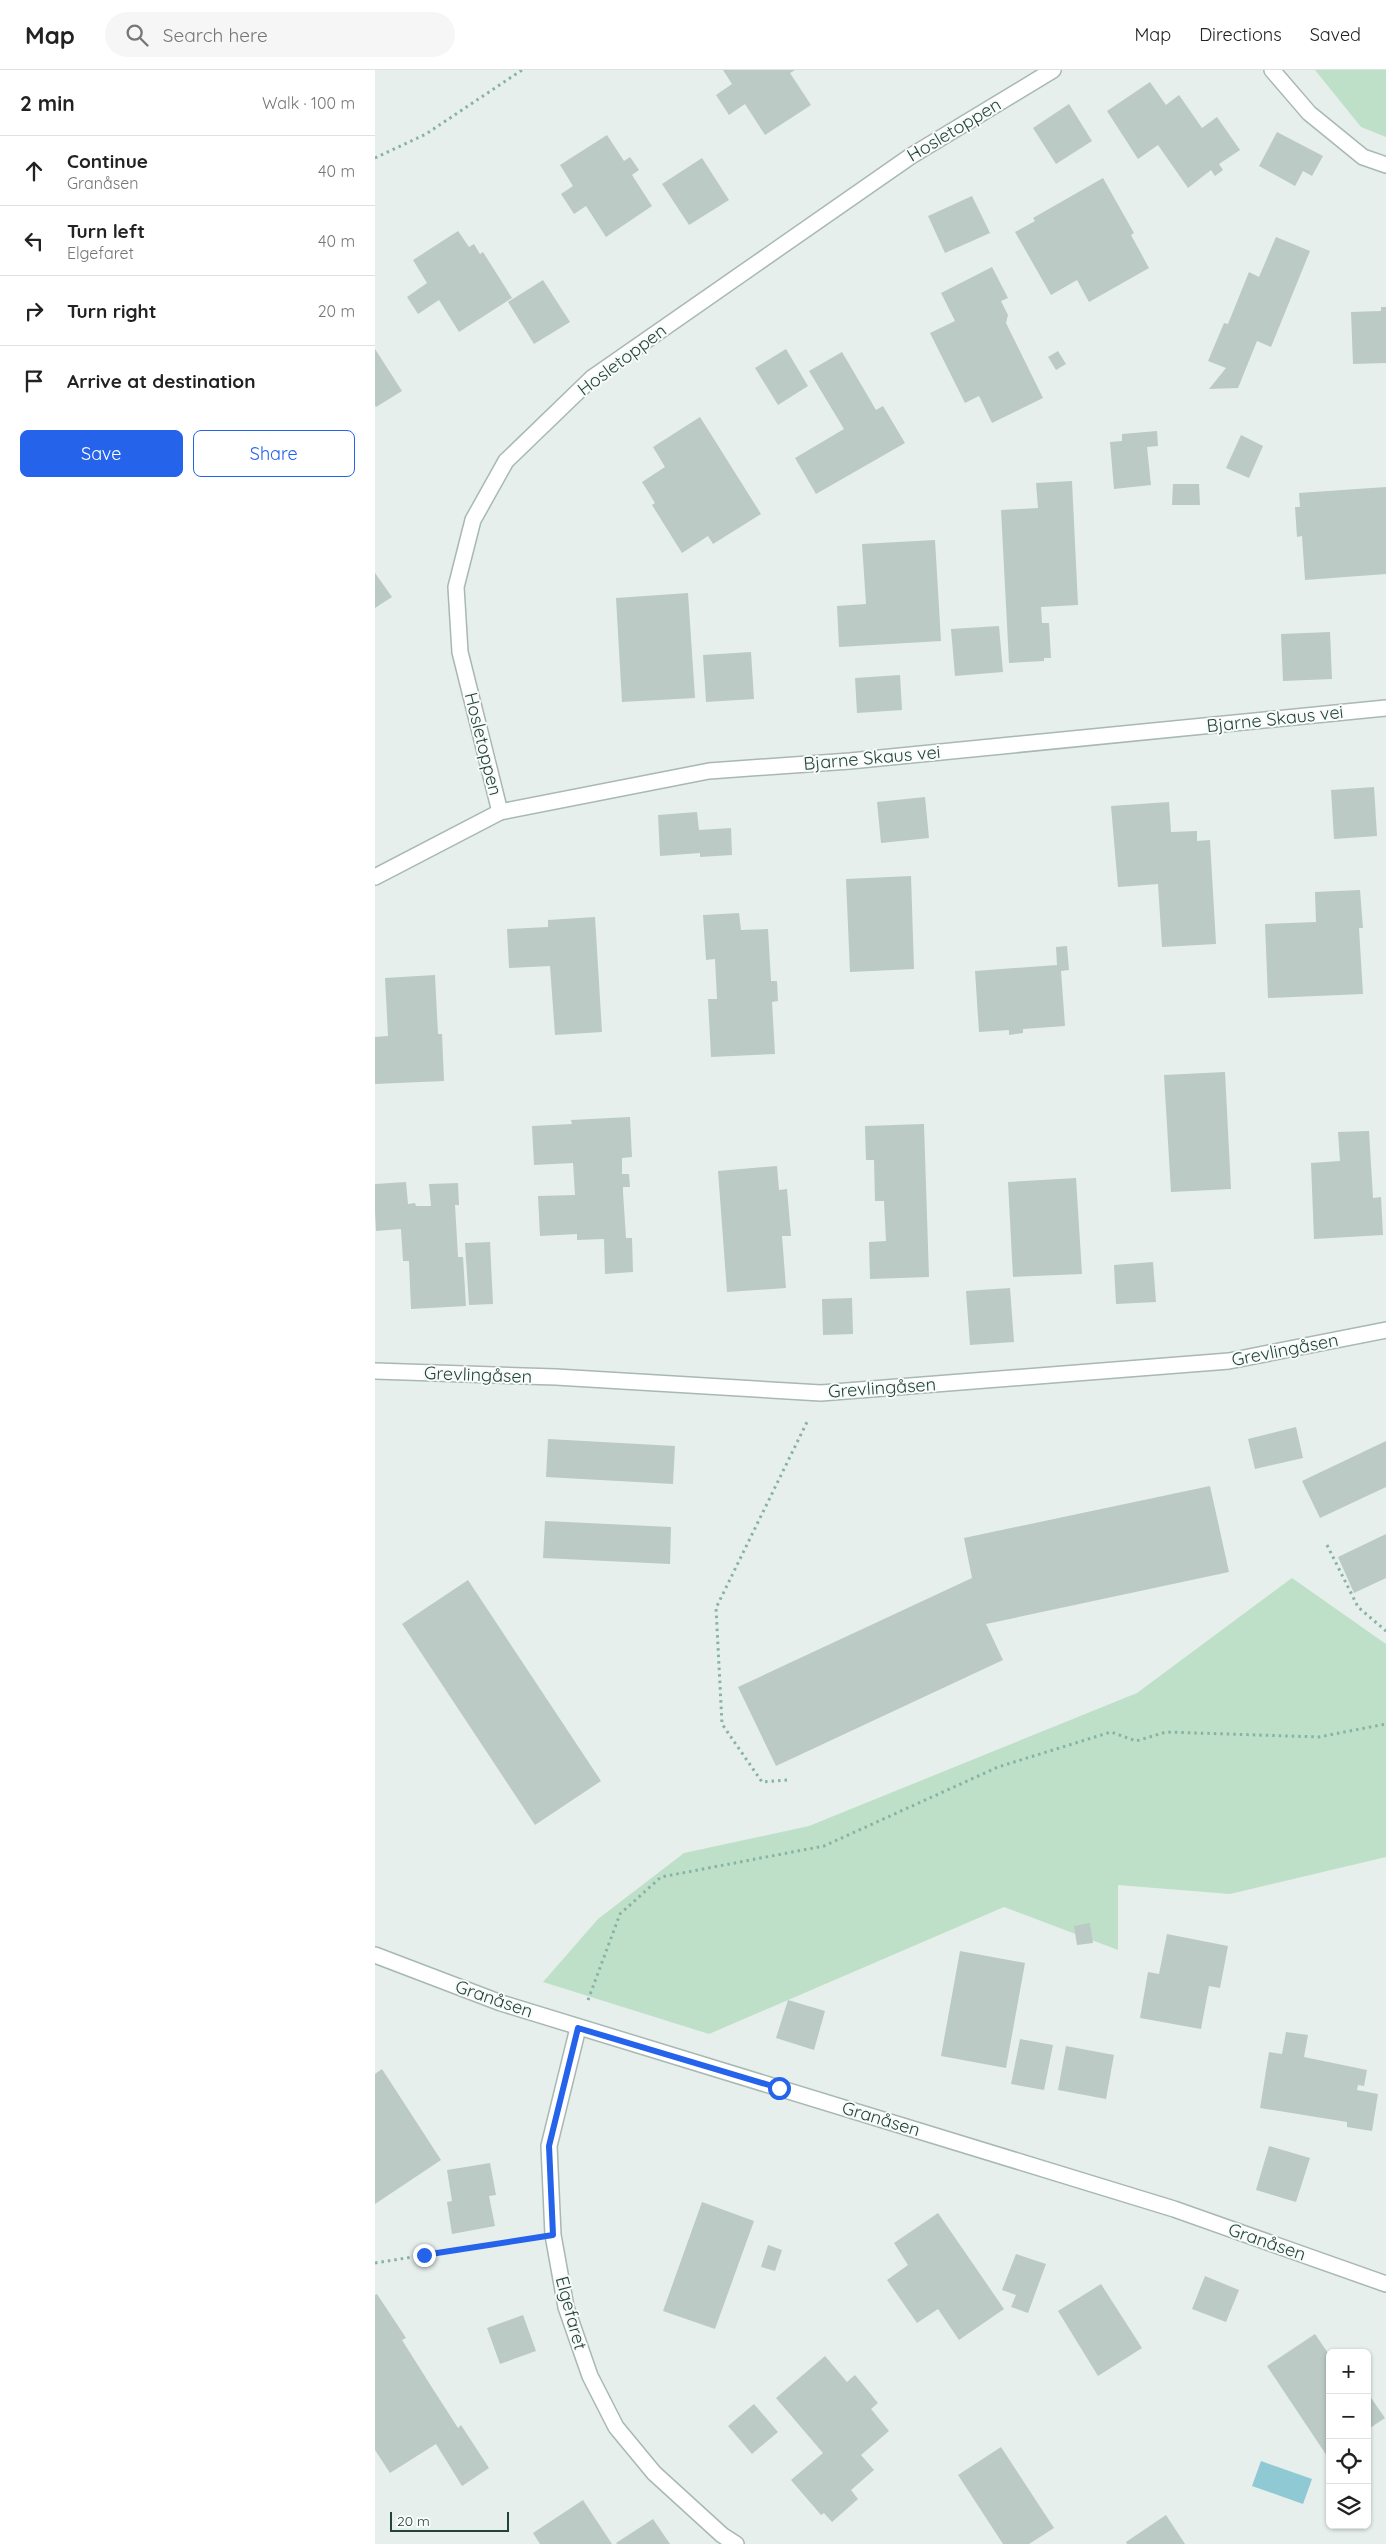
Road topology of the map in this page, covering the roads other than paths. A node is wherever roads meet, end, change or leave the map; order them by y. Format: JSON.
{"nodes":[{"id":1,"x":1053,"y":70,"type":"edge"},
{"id":2,"x":1272,"y":70,"type":"edge"},
{"id":3,"x":1386,"y":165,"type":"edge"},
{"id":4,"x":1386,"y":708,"type":"edge"},
{"id":5,"x":500,"y":812,"type":"junction"},
{"id":6,"x":375,"y":877,"type":"edge"},
{"id":7,"x":1386,"y":1330,"type":"edge"},
{"id":8,"x":375,"y":1371,"type":"edge"},
{"id":9,"x":375,"y":1955,"type":"edge"},
{"id":10,"x":578,"y":2028,"type":"junction"},
{"id":11,"x":1386,"y":2284,"type":"edge"},
{"id":12,"x":736,"y":2544,"type":"edge"}],
"edges":[{"from":1,"to":5,"type":"street","name":"Hosletoppen"},
{"from":2,"to":3,"type":"street"},
{"from":4,"to":5,"type":"street","name":"Bjarne Skaus vei"},
{"from":5,"to":6,"type":"street","name":"Bjarne Skaus vei"},
{"from":7,"to":8,"type":"street","name":"Grevlingåsen"},
{"from":9,"to":10,"type":"street","name":"Granåsen"},
{"from":10,"to":11,"type":"street","name":"Granåsen"},
{"from":10,"to":12,"type":"street","name":"Elgefaret"}]}
